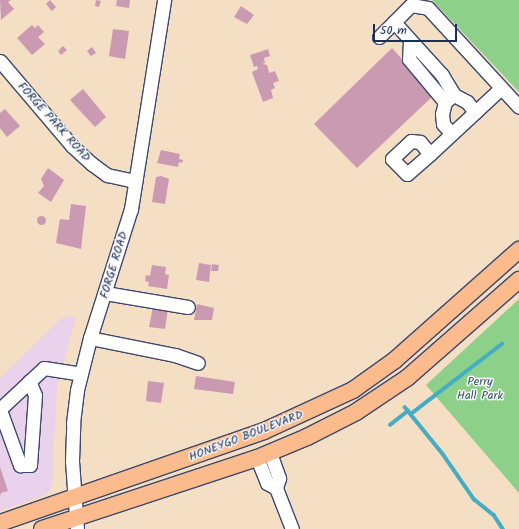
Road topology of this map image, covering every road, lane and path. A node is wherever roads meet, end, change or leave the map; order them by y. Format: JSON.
{"nodes":[{"id":1,"x":164,"y":0,"type":"edge"},
{"id":2,"x":394,"y":22,"type":"junction"},
{"id":3,"x":380,"y":37,"type":"dead end"},
{"id":4,"x":0,"y":61,"type":"edge"},
{"id":5,"x":501,"y":88,"type":"junction"},
{"id":6,"x":450,"y":99,"type":"junction"},
{"id":7,"x":519,"y":107,"type":"edge"},
{"id":8,"x":475,"y":112,"type":"junction"},
{"id":9,"x":452,"y":134,"type":"junction"},
{"id":10,"x":430,"y":154,"type":"dead end"},
{"id":11,"x":135,"y":181,"type":"junction"},
{"id":12,"x":519,"y":250,"type":"edge"},
{"id":13,"x":519,"y":280,"type":"edge"},
{"id":14,"x":105,"y":293,"type":"junction"},
{"id":15,"x":188,"y":307,"type":"dead end"},
{"id":16,"x":90,"y":338,"type":"junction"},
{"id":17,"x":198,"y":363,"type":"dead end"},
{"id":18,"x":81,"y":374,"type":"junction"},
{"id":19,"x":29,"y":381,"type":"junction"},
{"id":20,"x":0,"y":410,"type":"edge"},
{"id":21,"x":263,"y":455,"type":"junction"},
{"id":22,"x":76,"y":496,"type":"junction"},
{"id":23,"x":78,"y":522,"type":"edge"},
{"id":24,"x":0,"y":523,"type":"edge"},
{"id":25,"x":42,"y":529,"type":"edge"},
{"id":26,"x":292,"y":529,"type":"edge"}],
"edges":[{"from":1,"to":11,"type":"street","name":"FORGE ROAD"},
{"from":2,"to":3,"type":"street"},
{"from":2,"to":5,"type":"street"},
{"from":2,"to":6,"type":"street"},
{"from":4,"to":11,"type":"street","name":"FORGE PARK ROAD"},
{"from":5,"to":7,"type":"street"},
{"from":5,"to":8,"type":"street"},
{"from":6,"to":8,"type":"street"},
{"from":6,"to":9,"type":"street"},
{"from":8,"to":9,"type":"street"},
{"from":9,"to":10,"type":"street"},
{"from":11,"to":14,"type":"street","name":"FORGE ROAD"},
{"from":12,"to":22,"type":"main road","name":"HONEYGO BOULEVARD"},
{"from":13,"to":21,"type":"main road","name":"HONEYGO BOULEVARD"},
{"from":14,"to":15,"type":"street"},
{"from":14,"to":16,"type":"street","name":"FORGE ROAD"},
{"from":16,"to":17,"type":"street"},
{"from":16,"to":18,"type":"street","name":"FORGE ROAD"},
{"from":18,"to":19,"type":"street"},
{"from":18,"to":22,"type":"street","name":"FORGE ROAD"},
{"from":19,"to":20,"type":"street"},
{"from":19,"to":20,"type":"street"},
{"from":21,"to":23,"type":"main road","name":"HONEYGO BOULEVARD"},
{"from":21,"to":26,"type":"street"},
{"from":22,"to":23,"type":"street","name":"FORGE ROAD"},
{"from":22,"to":24,"type":"main road","name":"HONEYGO BOULEVARD"},
{"from":23,"to":25,"type":"main road","name":"HONEYGO BOULEVARD"}]}
